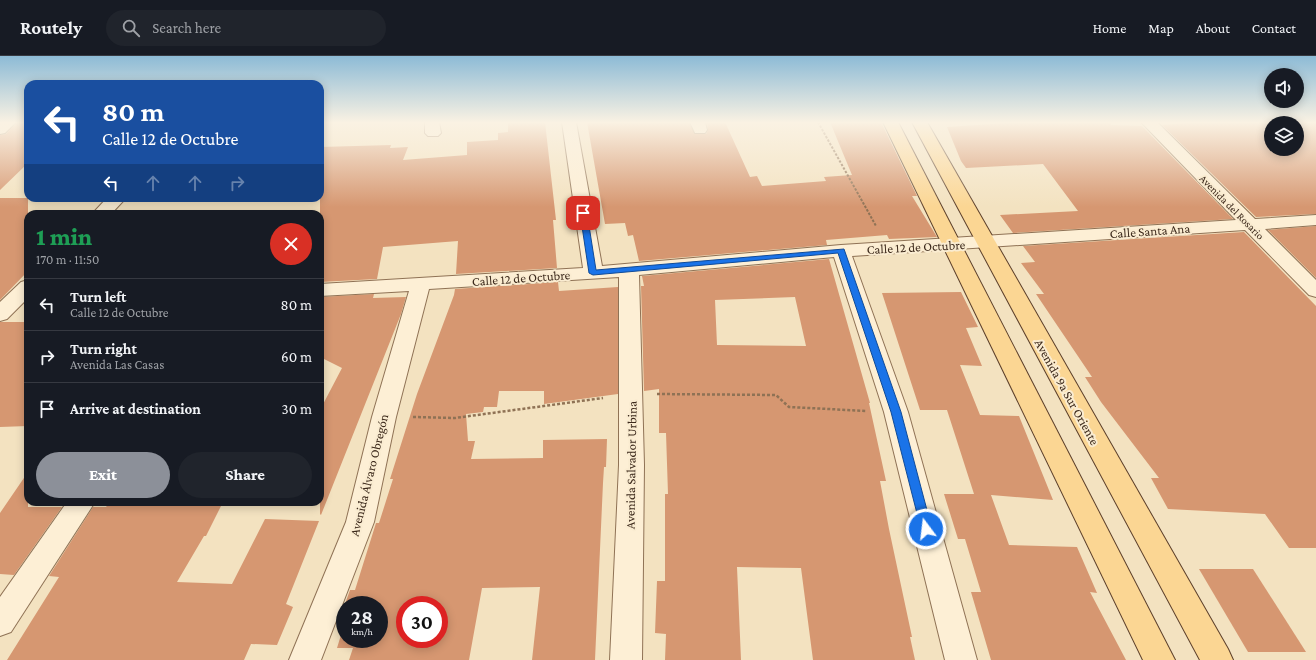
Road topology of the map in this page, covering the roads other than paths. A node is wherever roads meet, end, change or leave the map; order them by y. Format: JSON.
{"nodes":[{"id":1,"x":573,"y":150,"type":"edge"},
{"id":2,"x":904,"y":150,"type":"edge"},
{"id":3,"x":934,"y":150,"type":"edge"},
{"id":4,"x":1176,"y":150,"type":"edge"},
{"id":5,"x":113,"y":202,"type":"edge"},
{"id":6,"x":105,"y":210,"type":"edge"},
{"id":7,"x":1316,"y":220,"type":"edge"},
{"id":8,"x":1250,"y":224,"type":"junction"},
{"id":9,"x":985,"y":243,"type":"junction"},
{"id":10,"x":952,"y":245,"type":"junction"},
{"id":11,"x":841,"y":251,"type":"junction"},
{"id":12,"x":629,"y":270,"type":"junction"},
{"id":13,"x":593,"y":273,"type":"junction"},
{"id":14,"x":420,"y":285,"type":"junction"},
{"id":15,"x":24,"y":290,"type":"edge"},
{"id":16,"x":324,"y":290,"type":"edge"},
{"id":17,"x":1316,"y":291,"type":"edge"},
{"id":18,"x":24,"y":308,"type":"edge"},
{"id":19,"x":2,"y":311,"type":"edge"},
{"id":20,"x":79,"y":506,"type":"edge"},
{"id":21,"x":0,"y":622,"type":"edge"},
{"id":22,"x":305,"y":660,"type":"edge"},
{"id":23,"x":626,"y":660,"type":"edge"},
{"id":24,"x":961,"y":660,"type":"edge"},
{"id":25,"x":1159,"y":660,"type":"edge"},
{"id":26,"x":1217,"y":660,"type":"edge"}],
"edges":[{"from":1,"to":13,"type":"street"},
{"from":2,"to":10,"type":"main road"},
{"from":3,"to":9,"type":"main road","name":"Avenida 9a Sur Oriente"},
{"from":4,"to":8,"type":"street","name":"Avenida del Rosario"},
{"from":5,"to":6,"type":"street"},
{"from":7,"to":8,"type":"street","name":"Calle Santa Ana"},
{"from":8,"to":9,"type":"street","name":"Calle Santa Ana"},
{"from":8,"to":17,"type":"street","name":"Avenida del Rosario"},
{"from":9,"to":10,"type":"street","name":"Calle 12 de Octubre"},
{"from":9,"to":26,"type":"main road","name":"Avenida 9a Sur Oriente"},
{"from":10,"to":11,"type":"street","name":"Calle 12 de Octubre"},
{"from":10,"to":25,"type":"main road"},
{"from":11,"to":12,"type":"street","name":"Calle 12 de Octubre"},
{"from":11,"to":24,"type":"street"},
{"from":12,"to":13,"type":"street","name":"Calle 12 de Octubre"},
{"from":12,"to":23,"type":"street","name":"Avenida Salvador Urbina"},
{"from":13,"to":14,"type":"street","name":"Calle 12 de Octubre"},
{"from":14,"to":16,"type":"street","name":"Calle 12 de Octubre"},
{"from":14,"to":22,"type":"street","name":"Avenida Álvaro Obregón"},
{"from":15,"to":19,"type":"street"},
{"from":18,"to":19,"type":"street"},
{"from":20,"to":21,"type":"street"}]}
